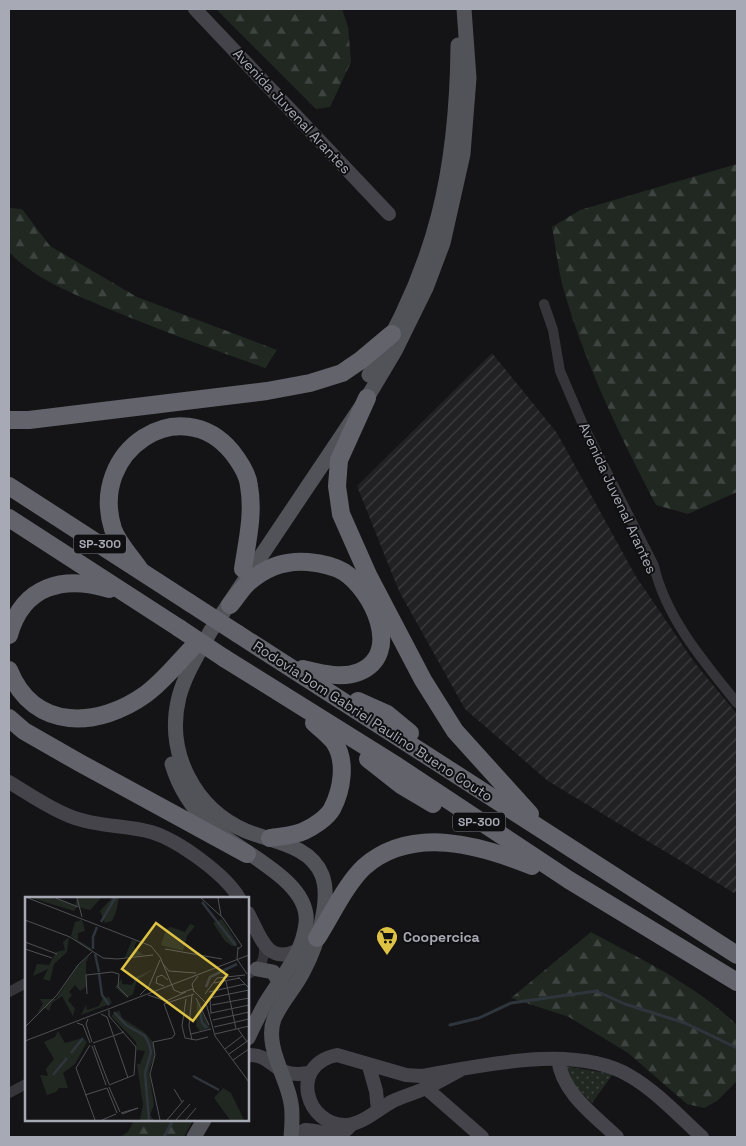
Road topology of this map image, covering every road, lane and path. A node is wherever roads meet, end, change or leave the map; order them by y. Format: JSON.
{"nodes":[{"id":1,"x":195,"y":9,"type":"edge"},
{"id":2,"x":455,"y":9,"type":"edge"},
{"id":3,"x":464,"y":9,"type":"edge"},
{"id":4,"x":389,"y":214,"type":"dead end"},
{"id":5,"x":544,"y":304,"type":"dead end"},
{"id":6,"x":392,"y":334,"type":"junction"},
{"id":7,"x":367,"y":398,"type":"junction"},
{"id":8,"x":9,"y":420,"type":"edge"},
{"id":9,"x":9,"y":486,"type":"edge"},
{"id":10,"x":9,"y":518,"type":"edge"},
{"id":11,"x":243,"y":569,"type":"junction"},
{"id":12,"x":140,"y":570,"type":"junction"},
{"id":13,"x":129,"y":595,"type":"junction"},
{"id":14,"x":230,"y":605,"type":"junction"},
{"id":15,"x":9,"y":635,"type":"edge"},
{"id":16,"x":195,"y":645,"type":"junction"},
{"id":17,"x":286,"y":664,"type":"junction"},
{"id":18,"x":9,"y":670,"type":"edge"},
{"id":19,"x":272,"y":688,"type":"junction"},
{"id":20,"x":735,"y":698,"type":"edge"},
{"id":21,"x":9,"y":718,"type":"edge"},
{"id":22,"x":9,"y":782,"type":"edge"},
{"id":23,"x":548,"y":833,"type":"junction"},
{"id":24,"x":270,"y":838,"type":"junction"},
{"id":25,"x":247,"y":854,"type":"junction"},
{"id":26,"x":569,"y":880,"type":"junction"},
{"id":27,"x":238,"y":897,"type":"edge"},
{"id":28,"x":249,"y":915,"type":"edge"},
{"id":29,"x":318,"y":938,"type":"junction"},
{"id":30,"x":264,"y":945,"type":"junction"},
{"id":31,"x":297,"y":951,"type":"junction"},
{"id":32,"x":737,"y":955,"type":"edge"},
{"id":33,"x":252,"y":972,"type":"edge"},
{"id":34,"x":737,"y":982,"type":"edge"},
{"id":35,"x":25,"y":984,"type":"edge"},
{"id":36,"x":281,"y":984,"type":"junction"},
{"id":37,"x":9,"y":992,"type":"edge"},
{"id":38,"x":249,"y":1036,"type":"edge"},
{"id":39,"x":249,"y":1055,"type":"edge"},
{"id":40,"x":558,"y":1060,"type":"junction"},
{"id":41,"x":369,"y":1066,"type":"junction"},
{"id":42,"x":460,"y":1070,"type":"junction"},
{"id":43,"x":282,"y":1072,"type":"junction"},
{"id":44,"x":309,"y":1073,"type":"junction"},
{"id":45,"x":25,"y":1085,"type":"edge"},
{"id":46,"x":426,"y":1088,"type":"junction"},
{"id":47,"x":9,"y":1093,"type":"edge"},
{"id":48,"x":378,"y":1110,"type":"junction"},
{"id":49,"x":203,"y":1121,"type":"edge"},
{"id":50,"x":355,"y":1128,"type":"edge"},
{"id":51,"x":326,"y":1136,"type":"edge"},
{"id":52,"x":194,"y":1137,"type":"edge"},
{"id":53,"x":292,"y":1137,"type":"edge"},
{"id":54,"x":482,"y":1137,"type":"edge"},
{"id":55,"x":617,"y":1137,"type":"edge"},
{"id":56,"x":702,"y":1137,"type":"edge"}],
"edges":[{"from":1,"to":4,"type":"main road","name":"Avenida Juvenal Arantes"},
{"from":2,"to":6,"type":"main road"},
{"from":3,"to":7,"type":"main road"},
{"from":5,"to":20,"type":"street","name":"Avenida Juvenal Arantes"},
{"from":6,"to":8,"type":"highway"},
{"from":6,"to":11,"type":"main road"},
{"from":7,"to":14,"type":"main road"},
{"from":7,"to":23,"type":"highway"},
{"from":9,"to":12,"type":"highway","name":"Rodovia Dom Gabriel Paulino Bueno Couto","number":"SP-300"},
{"from":10,"to":13,"type":"highway","name":"Rodovia Dom Gabriel Paulino Bueno Couto","number":"SP-300"},
{"from":11,"to":12,"type":"highway"},
{"from":11,"to":16,"type":"main road"},
{"from":12,"to":17,"type":"highway","name":"Rodovia Dom Gabriel Paulino Bueno Couto","number":"SP-300","bridge":true},
{"from":13,"to":15,"type":"highway"},
{"from":13,"to":19,"type":"highway","name":"Rodovia Dom Gabriel Paulino Bueno Couto","number":"SP-300","bridge":true},
{"from":14,"to":17,"type":"highway"},
{"from":14,"to":24,"type":"main road"},
{"from":16,"to":18,"type":"highway"},
{"from":16,"to":25,"type":"main road"},
{"from":17,"to":23,"type":"highway","name":"Rodovia Dom Gabriel Paulino Bueno Couto","number":"SP-300"},
{"from":19,"to":24,"type":"highway"},
{"from":19,"to":26,"type":"highway","name":"Rodovia Dom Gabriel Paulino Bueno Couto","number":"SP-300"},
{"from":21,"to":25,"type":"highway"},
{"from":22,"to":27,"type":"main road"},
{"from":23,"to":32,"type":"highway","name":"Rodovia Dom Gabriel Paulino Bueno Couto","number":"SP-300"},
{"from":24,"to":29,"type":"main road"},
{"from":25,"to":31,"type":"main road"},
{"from":26,"to":29,"type":"highway"},
{"from":26,"to":34,"type":"highway","name":"Rodovia Dom Gabriel Paulino Bueno Couto","number":"SP-300"},
{"from":28,"to":30,"type":"main road"},
{"from":29,"to":43,"type":"main road"},
{"from":30,"to":31,"type":"main road"},
{"from":30,"to":33,"type":"street"},
{"from":31,"to":36,"type":"main road"},
{"from":33,"to":36,"type":"main road"},
{"from":35,"to":37,"type":"street"},
{"from":36,"to":38,"type":"main road"},
{"from":39,"to":43,"type":"main road"},
{"from":40,"to":42,"type":"main road"},
{"from":40,"to":55,"type":"main road"},
{"from":40,"to":56,"type":"main road"},
{"from":41,"to":42,"type":"main road"},
{"from":41,"to":44,"type":"main road"},
{"from":41,"to":48,"type":"main road"},
{"from":42,"to":46,"type":"main road"},
{"from":43,"to":44,"type":"main road"},
{"from":43,"to":53,"type":"main road"},
{"from":44,"to":50,"type":"main road"},
{"from":45,"to":47,"type":"street"},
{"from":46,"to":48,"type":"main road"},
{"from":46,"to":54,"type":"main road"},
{"from":48,"to":50,"type":"main road"},
{"from":49,"to":52,"type":"main road"},
{"from":50,"to":51,"type":"main road"},
{"from":51,"to":53,"type":"main road"}]}
